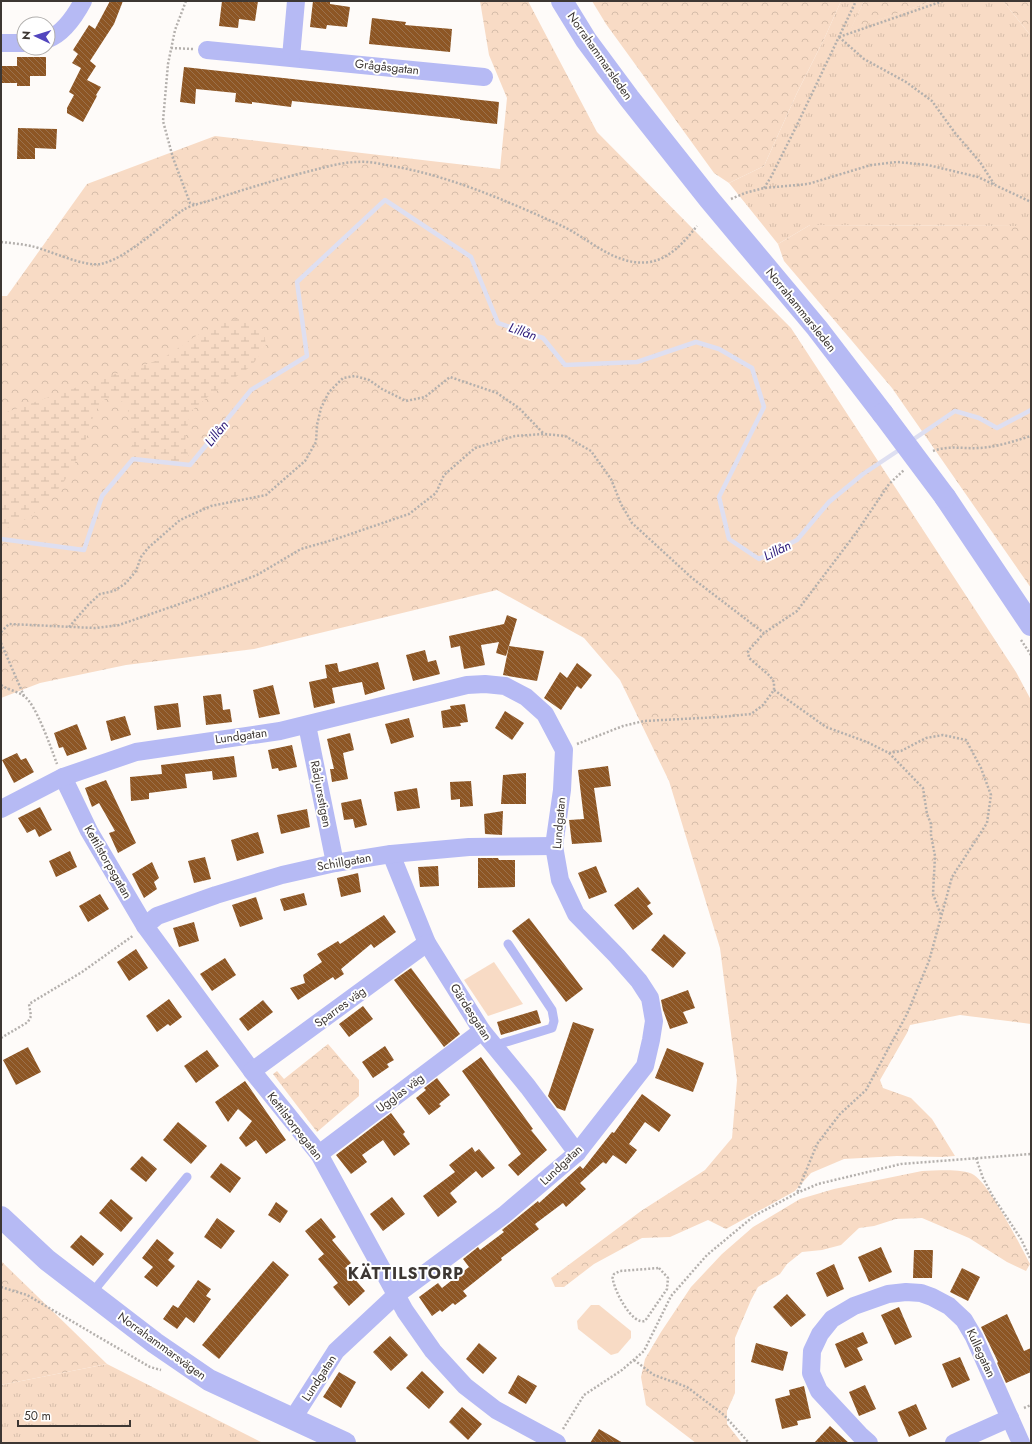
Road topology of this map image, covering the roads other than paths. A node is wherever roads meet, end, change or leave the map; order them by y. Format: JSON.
{"nodes":[{"id":1,"x":83,"y":1,"type":"edge"},
{"id":2,"x":296,"y":1,"type":"edge"},
{"id":3,"x":562,"y":1,"type":"edge"},
{"id":4,"x":56,"y":33,"type":"edge"},
{"id":5,"x":1,"y":43,"type":"edge"},
{"id":6,"x":16,"y":43,"type":"edge"},
{"id":7,"x":207,"y":50,"type":"road end"},
{"id":8,"x":291,"y":57,"type":"junction"},
{"id":9,"x":484,"y":77,"type":"dead end"},
{"id":10,"x":1031,"y":625,"type":"edge"},
{"id":11,"x":307,"y":724,"type":"junction"},
{"id":12,"x":63,"y":777,"type":"junction"},
{"id":13,"x":1,"y":810,"type":"edge"},
{"id":14,"x":554,"y":846,"type":"junction"},
{"id":15,"x":391,"y":854,"type":"junction"},
{"id":16,"x":336,"y":863,"type":"junction"},
{"id":17,"x":145,"y":926,"type":"junction"},
{"id":18,"x":427,"y":943,"type":"junction"},
{"id":19,"x":508,"y":944,"type":"dead end"},
{"id":20,"x":482,"y":1031,"type":"junction"},
{"id":21,"x":493,"y":1046,"type":"junction"},
{"id":22,"x":252,"y":1071,"type":"junction"},
{"id":23,"x":577,"y":1153,"type":"junction"},
{"id":24,"x":319,"y":1154,"type":"junction"},
{"id":25,"x":186,"y":1177,"type":"dead end"},
{"id":26,"x":1,"y":1217,"type":"edge"},
{"id":27,"x":91,"y":1294,"type":"junction"},
{"id":28,"x":396,"y":1295,"type":"junction"},
{"id":29,"x":1010,"y":1418,"type":"junction"},
{"id":30,"x":292,"y":1420,"type":"junction"},
{"id":31,"x":344,"y":1443,"type":"edge"},
{"id":32,"x":556,"y":1443,"type":"edge"},
{"id":33,"x":869,"y":1443,"type":"edge"},
{"id":34,"x":954,"y":1443,"type":"edge"},
{"id":35,"x":1021,"y":1443,"type":"edge"}],
"edges":[{"from":1,"to":4,"type":"street"},
{"from":2,"to":8,"type":"street"},
{"from":3,"to":10,"type":"street","name":"Norrahammarsleden","bridge":true},
{"from":5,"to":6,"type":"street"},
{"from":7,"to":8,"type":"street","name":"Grågåsgatan"},
{"from":8,"to":9,"type":"street","name":"Grågåsgatan"},
{"from":11,"to":12,"type":"street","name":"Lundgatan"},
{"from":11,"to":14,"type":"street","name":"Lundgatan"},
{"from":11,"to":16,"type":"street","name":"Rådjursstigen"},
{"from":12,"to":13,"type":"street","name":"Lundgatan"},
{"from":12,"to":17,"type":"street","name":"Kettilstorpsgatan"},
{"from":14,"to":15,"type":"street","name":"Schillgatan"},
{"from":14,"to":23,"type":"street","name":"Lundgatan"},
{"from":15,"to":16,"type":"street","name":"Schillgatan"},
{"from":15,"to":18,"type":"street","name":"Gärdesgatan"},
{"from":16,"to":17,"type":"street","name":"Schillgatan"},
{"from":17,"to":22,"type":"street","name":"Kettilstorpsgatan"},
{"from":18,"to":20,"type":"street","name":"Gärdesgatan"},
{"from":18,"to":22,"type":"street","name":"Sparres väg"},
{"from":19,"to":21,"type":"lane"},
{"from":20,"to":21,"type":"street","name":"Gärdesgatan"},
{"from":20,"to":24,"type":"street","name":"Ugglas väg"},
{"from":21,"to":23,"type":"street","name":"Gärdesgatan"},
{"from":22,"to":24,"type":"street","name":"Kettilstorpsgatan"},
{"from":23,"to":28,"type":"street","name":"Lundgatan"},
{"from":24,"to":28,"type":"street","name":"Kettilstorpsgatan"},
{"from":25,"to":27,"type":"lane"},
{"from":26,"to":27,"type":"street","name":"Norrahammarsvägen"},
{"from":27,"to":30,"type":"street","name":"Norrahammarsvägen"},
{"from":28,"to":30,"type":"street","name":"Lundgatan"},
{"from":28,"to":32,"type":"street","name":"Kettilstorpsgatan"},
{"from":29,"to":33,"type":"street","name":"Kullegatan"},
{"from":29,"to":34,"type":"street"},
{"from":29,"to":35,"type":"street","name":"Kullegatan"},
{"from":30,"to":31,"type":"street","name":"Norrahammarsvägen"}]}
